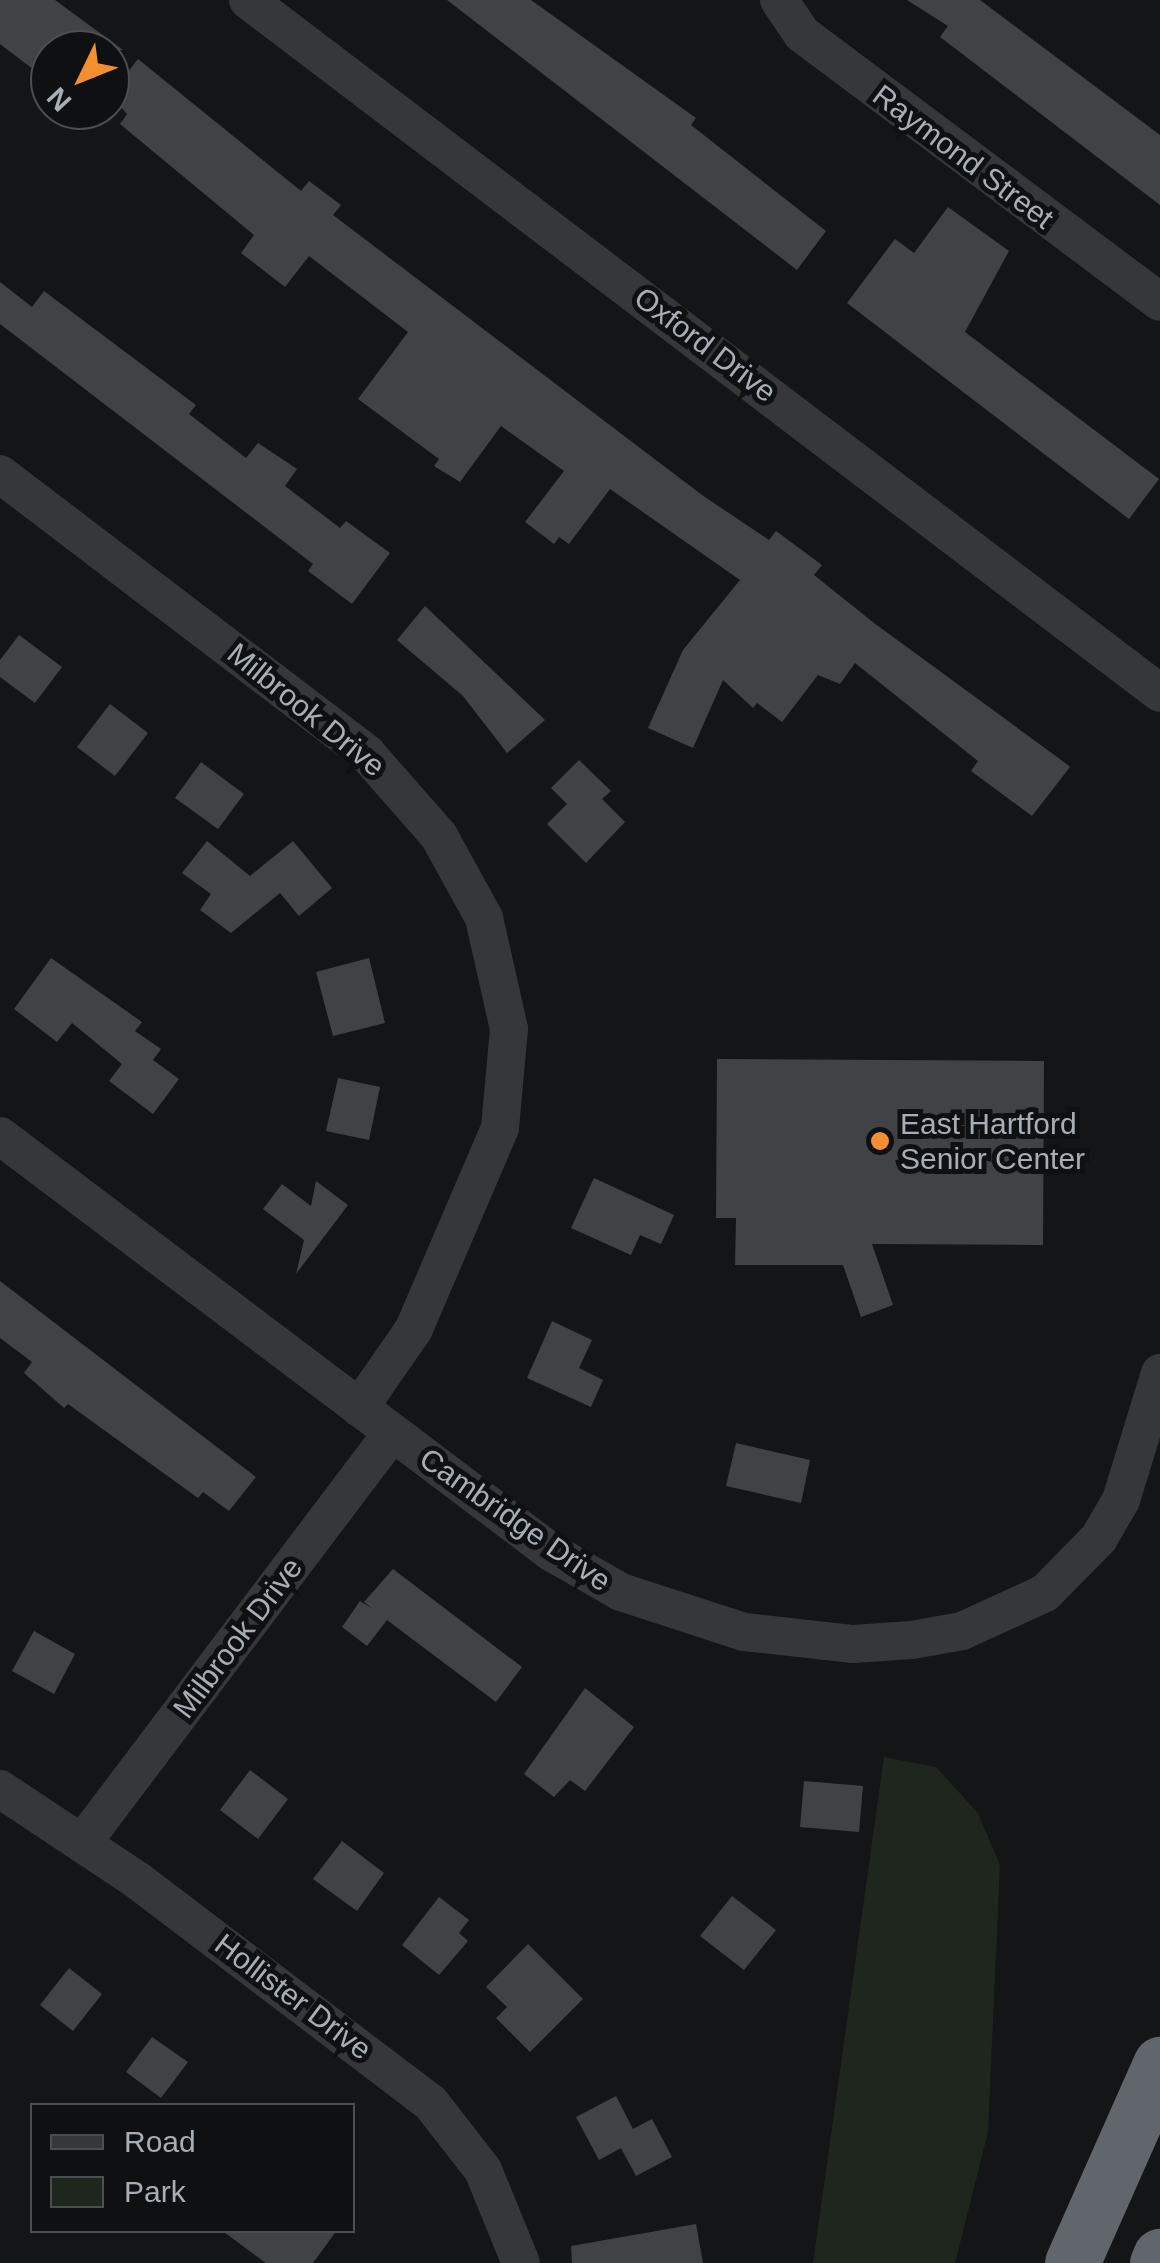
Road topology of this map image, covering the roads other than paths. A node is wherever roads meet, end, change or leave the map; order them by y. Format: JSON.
{"nodes":[{"id":1,"x":248,"y":0,"type":"edge"},
{"id":2,"x":779,"y":0,"type":"edge"},
{"id":3,"x":1160,"y":302,"type":"edge"},
{"id":4,"x":0,"y":474,"type":"edge"},
{"id":5,"x":1160,"y":693,"type":"edge"},
{"id":6,"x":0,"y":1136,"type":"edge"},
{"id":7,"x":1160,"y":1373,"type":"edge"},
{"id":8,"x":359,"y":1408,"type":"junction"},
{"id":9,"x":392,"y":1433,"type":"junction"},
{"id":10,"x":0,"y":1789,"type":"edge"},
{"id":11,"x":84,"y":1842,"type":"junction"},
{"id":12,"x":1160,"y":2064,"type":"edge"},
{"id":13,"x":1160,"y":2256,"type":"edge"},
{"id":14,"x":521,"y":2263,"type":"edge"},
{"id":15,"x":1072,"y":2263,"type":"edge"},
{"id":16,"x":1157,"y":2263,"type":"edge"}],
"edges":[{"from":1,"to":5,"type":"street","name":"Oxford Drive"},
{"from":2,"to":3,"type":"street","name":"Raymond Street"},
{"from":4,"to":8,"type":"street","name":"Milbrook Drive"},
{"from":6,"to":8,"type":"street","name":"Cambridge Drive"},
{"from":7,"to":9,"type":"street","name":"Cambridge Drive"},
{"from":8,"to":9,"type":"street","name":"Cambridge Drive"},
{"from":9,"to":11,"type":"street","name":"Milbrook Drive"},
{"from":10,"to":11,"type":"street","name":"Hollister Drive"},
{"from":11,"to":14,"type":"street","name":"Hollister Drive"},
{"from":12,"to":15,"type":"highway"},
{"from":13,"to":16,"type":"highway"}]}
